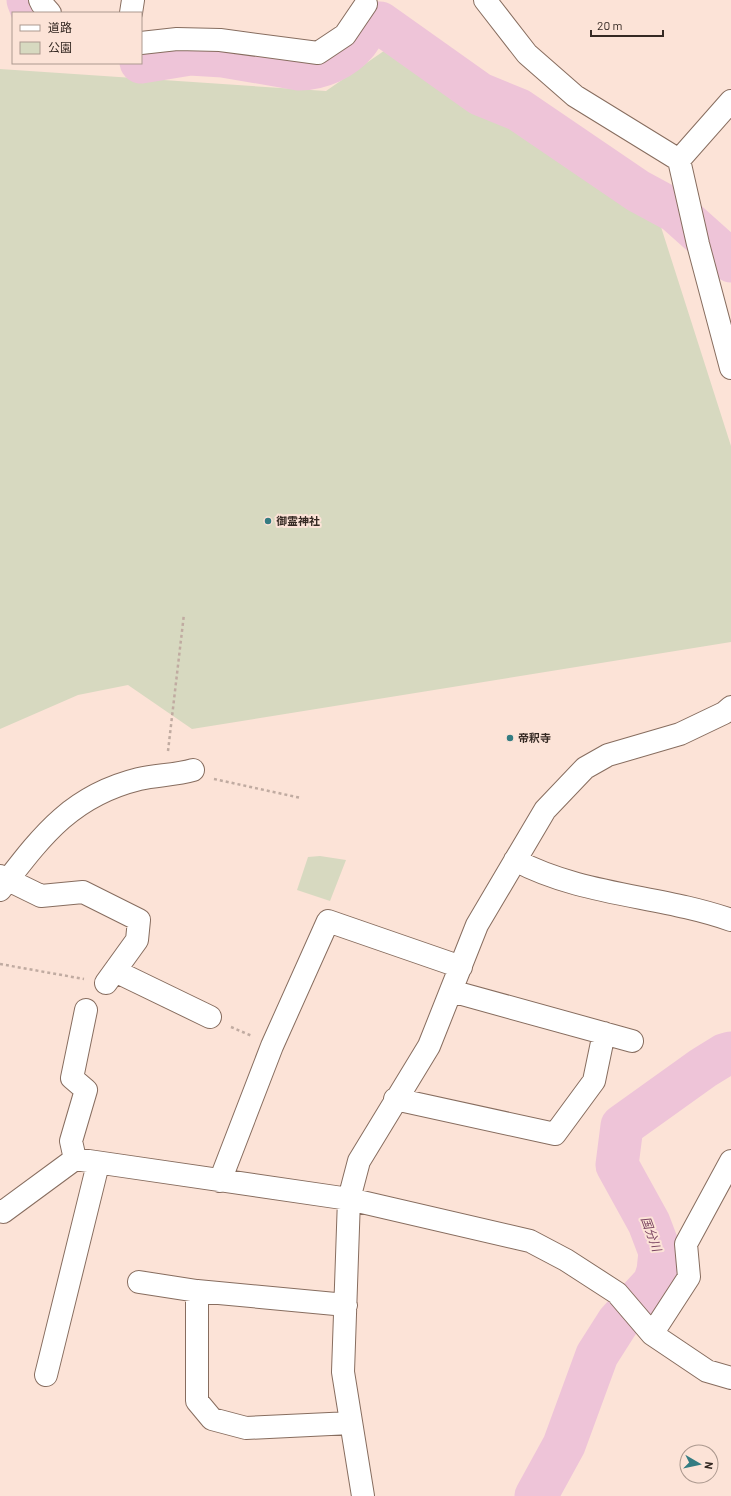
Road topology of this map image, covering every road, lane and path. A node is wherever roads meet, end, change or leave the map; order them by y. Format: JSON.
{"nodes":[{"id":1,"x":40,"y":0,"type":"edge"},
{"id":2,"x":133,"y":0,"type":"edge"},
{"id":3,"x":485,"y":0,"type":"edge"},
{"id":4,"x":366,"y":4,"type":"dead end"},
{"id":5,"x":49,"y":12,"type":"edge"},
{"id":6,"x":131,"y":12,"type":"edge"},
{"id":7,"x":142,"y":43,"type":"edge"},
{"id":8,"x":731,"y":101,"type":"edge"},
{"id":9,"x":679,"y":160,"type":"junction"},
{"id":10,"x":731,"y":368,"type":"edge"},
{"id":11,"x":184,"y":614,"type":"dead end"},
{"id":12,"x":731,"y":707,"type":"edge"},
{"id":13,"x":194,"y":770,"type":"joint"},
{"id":14,"x":166,"y":776,"type":"junction"},
{"id":15,"x":301,"y":798,"type":"dead end"},
{"id":16,"x":515,"y":860,"type":"junction"},
{"id":17,"x":3,"y":882,"type":"edge"},
{"id":18,"x":731,"y":920,"type":"edge"},
{"id":19,"x":0,"y":964,"type":"edge"},
{"id":20,"x":461,"y":967,"type":"junction"},
{"id":21,"x":111,"y":977,"type":"junction"},
{"id":22,"x":451,"y":991,"type":"junction"},
{"id":23,"x":86,"y":1010,"type":"dead end"},
{"id":24,"x":210,"y":1017,"type":"joint"},
{"id":25,"x":604,"y":1033,"type":"junction"},
{"id":26,"x":632,"y":1041,"type":"dead end"},
{"id":27,"x":272,"y":1046,"type":"junction"},
{"id":28,"x":396,"y":1099,"type":"junction"},
{"id":29,"x":75,"y":1159,"type":"junction"},
{"id":30,"x":731,"y":1161,"type":"edge"},
{"id":31,"x":98,"y":1164,"type":"junction"},
{"id":32,"x":220,"y":1181,"type":"junction"},
{"id":33,"x":349,"y":1199,"type":"junction"},
{"id":34,"x":0,"y":1211,"type":"edge"},
{"id":35,"x":140,"y":1282,"type":"dead end"},
{"id":36,"x":196,"y":1291,"type":"junction"},
{"id":37,"x":346,"y":1306,"type":"junction"},
{"id":38,"x":647,"y":1328,"type":"junction"},
{"id":39,"x":46,"y":1375,"type":"dead end"},
{"id":40,"x":731,"y":1378,"type":"edge"},
{"id":41,"x":352,"y":1423,"type":"junction"},
{"id":42,"x":363,"y":1496,"type":"edge"}],
"edges":[{"from":1,"to":5,"type":"street"},
{"from":2,"to":6,"type":"street"},
{"from":3,"to":9,"type":"street"},
{"from":4,"to":7,"type":"street"},
{"from":8,"to":9,"type":"street"},
{"from":9,"to":10,"type":"street"},
{"from":11,"to":14,"type":"path"},
{"from":12,"to":16,"type":"street"},
{"from":13,"to":14,"type":"street"},
{"from":13,"to":15,"type":"path"},
{"from":14,"to":17,"type":"street"},
{"from":16,"to":18,"type":"street"},
{"from":16,"to":20,"type":"street"},
{"from":17,"to":21,"type":"street"},
{"from":19,"to":21,"type":"path"},
{"from":20,"to":22,"type":"street"},
{"from":20,"to":27,"type":"street"},
{"from":21,"to":24,"type":"street"},
{"from":22,"to":25,"type":"street"},
{"from":22,"to":28,"type":"street"},
{"from":23,"to":29,"type":"street"},
{"from":24,"to":27,"type":"path"},
{"from":25,"to":26,"type":"street"},
{"from":25,"to":28,"type":"street"},
{"from":27,"to":32,"type":"street"},
{"from":28,"to":33,"type":"street"},
{"from":29,"to":31,"type":"street"},
{"from":29,"to":34,"type":"street"},
{"from":30,"to":38,"type":"street"},
{"from":31,"to":32,"type":"street"},
{"from":31,"to":39,"type":"street"},
{"from":32,"to":33,"type":"street"},
{"from":33,"to":37,"type":"street"},
{"from":33,"to":38,"type":"street"},
{"from":35,"to":36,"type":"street"},
{"from":36,"to":37,"type":"street"},
{"from":36,"to":41,"type":"street"},
{"from":37,"to":41,"type":"street"},
{"from":38,"to":40,"type":"street"},
{"from":41,"to":42,"type":"street"}]}
